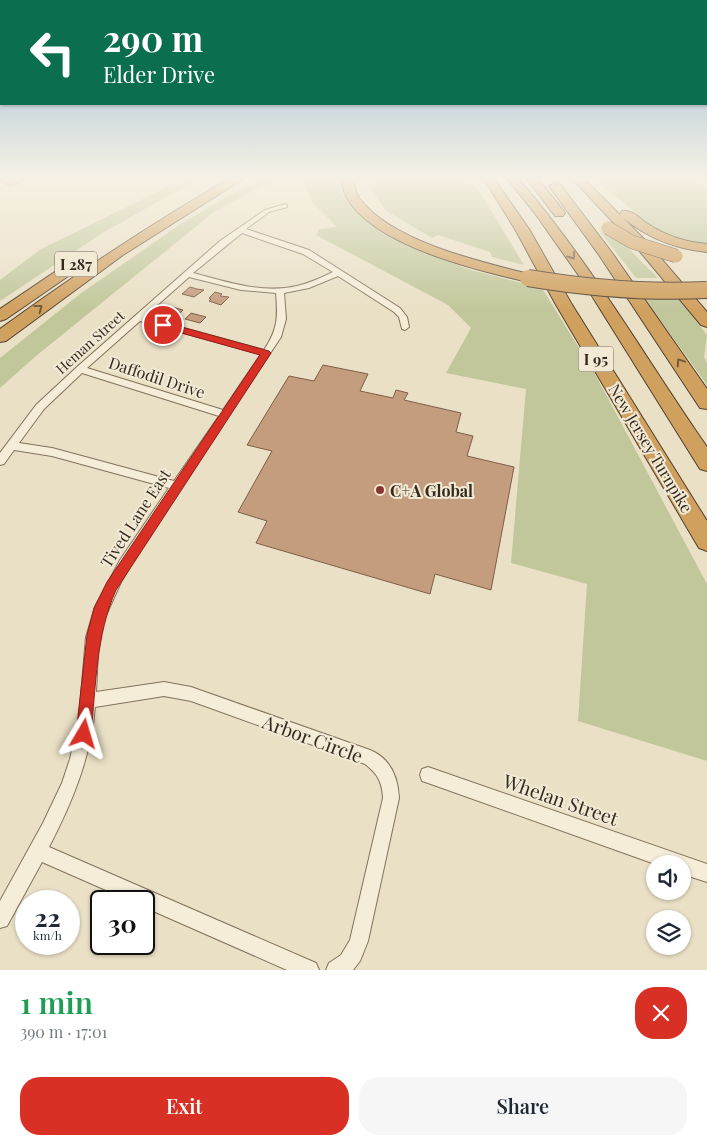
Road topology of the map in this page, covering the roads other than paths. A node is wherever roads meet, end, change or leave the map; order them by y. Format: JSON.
{"nodes":[{"id":1,"x":144,"y":221,"type":"edge"},
{"id":2,"x":166,"y":221,"type":"edge"},
{"id":3,"x":253,"y":221,"type":"edge"},
{"id":4,"x":390,"y":221,"type":"edge"},
{"id":5,"x":503,"y":221,"type":"edge"},
{"id":6,"x":517,"y":221,"type":"edge"},
{"id":7,"x":547,"y":221,"type":"edge"},
{"id":8,"x":562,"y":221,"type":"edge"},
{"id":9,"x":581,"y":221,"type":"edge"},
{"id":10,"x":619,"y":221,"type":"edge"},
{"id":11,"x":635,"y":221,"type":"edge"},
{"id":12,"x":604,"y":224,"type":"dead end"},
{"id":13,"x":241,"y":230,"type":"junction"},
{"id":14,"x":707,"y":248,"type":"edge"},
{"id":15,"x":707,"y":260,"type":"edge"},
{"id":16,"x":338,"y":273,"type":"junction"},
{"id":17,"x":188,"y":274,"type":"junction"},
{"id":18,"x":706,"y":286,"type":"edge"},
{"id":19,"x":280,"y":291,"type":"junction"},
{"id":20,"x":0,"y":316,"type":"edge"},
{"id":21,"x":138,"y":318,"type":"junction"},
{"id":22,"x":707,"y":322,"type":"edge"},
{"id":23,"x":405,"y":327,"type":"dead end"},
{"id":24,"x":579,"y":330,"type":"junction"},
{"id":25,"x":0,"y":337,"type":"edge"},
{"id":26,"x":266,"y":353,"type":"junction"},
{"id":27,"x":80,"y":368,"type":"junction"},
{"id":28,"x":707,"y":403,"type":"edge"},
{"id":29,"x":225,"y":414,"type":"junction"},
{"id":30,"x":12,"y":446,"type":"junction"},
{"id":31,"x":707,"y":446,"type":"edge"},
{"id":32,"x":0,"y":461,"type":"edge"},
{"id":33,"x":707,"y":463,"type":"edge"},
{"id":34,"x":177,"y":486,"type":"junction"},
{"id":35,"x":707,"y":541,"type":"edge"},
{"id":36,"x":88,"y":701,"type":"junction"},
{"id":37,"x":428,"y":775,"type":"dead end"},
{"id":38,"x":38,"y":851,"type":"junction"},
{"id":39,"x":655,"y":855,"type":"edge"},
{"id":40,"x":691,"y":867,"type":"edge"},
{"id":41,"x":707,"y":873,"type":"edge"},
{"id":42,"x":0,"y":919,"type":"edge"},
{"id":43,"x":309,"y":970,"type":"edge"},
{"id":44,"x":336,"y":970,"type":"edge"}],
"edges":[{"from":1,"to":20,"type":"highway","number":"I 287"},
{"from":25,"to":2,"type":"highway","number":"I 287","one_way":true},
{"from":3,"to":13,"type":"street","name":"Heman Street"},
{"from":4,"to":18,"type":"highway","bridge":true},
{"from":5,"to":24,"type":"highway"},
{"from":6,"to":24,"type":"highway","name":"New Jersey Turnpike","number":"I 95"},
{"from":7,"to":33,"type":"highway","one_way":true},
{"from":8,"to":31,"type":"highway"},
{"from":28,"to":9,"type":"highway","one_way":true},
{"from":10,"to":22,"type":"highway"},
{"from":11,"to":14,"type":"highway"},
{"from":12,"to":15,"type":"highway","bridge":true},
{"from":13,"to":16,"type":"street"},
{"from":13,"to":17,"type":"street","name":"Heman Street"},
{"from":16,"to":19,"type":"street"},
{"from":16,"to":23,"type":"street"},
{"from":17,"to":19,"type":"street"},
{"from":17,"to":21,"type":"street","name":"Heman Street"},
{"from":19,"to":26,"type":"street","name":"Tived Lane East"},
{"from":21,"to":26,"type":"street"},
{"from":21,"to":27,"type":"street","name":"Heman Street"},
{"from":24,"to":35,"type":"highway","name":"New Jersey Turnpike","number":"I 95"},
{"from":26,"to":29,"type":"street","name":"Tived Lane East"},
{"from":27,"to":29,"type":"street","name":"Daffodil Drive"},
{"from":27,"to":30,"type":"street","name":"Heman Street"},
{"from":29,"to":34,"type":"street","name":"Tived Lane East"},
{"from":30,"to":32,"type":"street","name":"Heman Street"},
{"from":30,"to":34,"type":"street"},
{"from":34,"to":36,"type":"street","name":"Tived Lane East"},
{"from":36,"to":38,"type":"street","name":"Tived Lane East"},
{"from":36,"to":44,"type":"street","name":"Arbor Circle"},
{"from":37,"to":39,"type":"street","name":"Whelan Street"},
{"from":38,"to":42,"type":"street","name":"Tived Lane East"},
{"from":38,"to":43,"type":"street"},
{"from":40,"to":41,"type":"street","name":"Whelan Street"}]}
